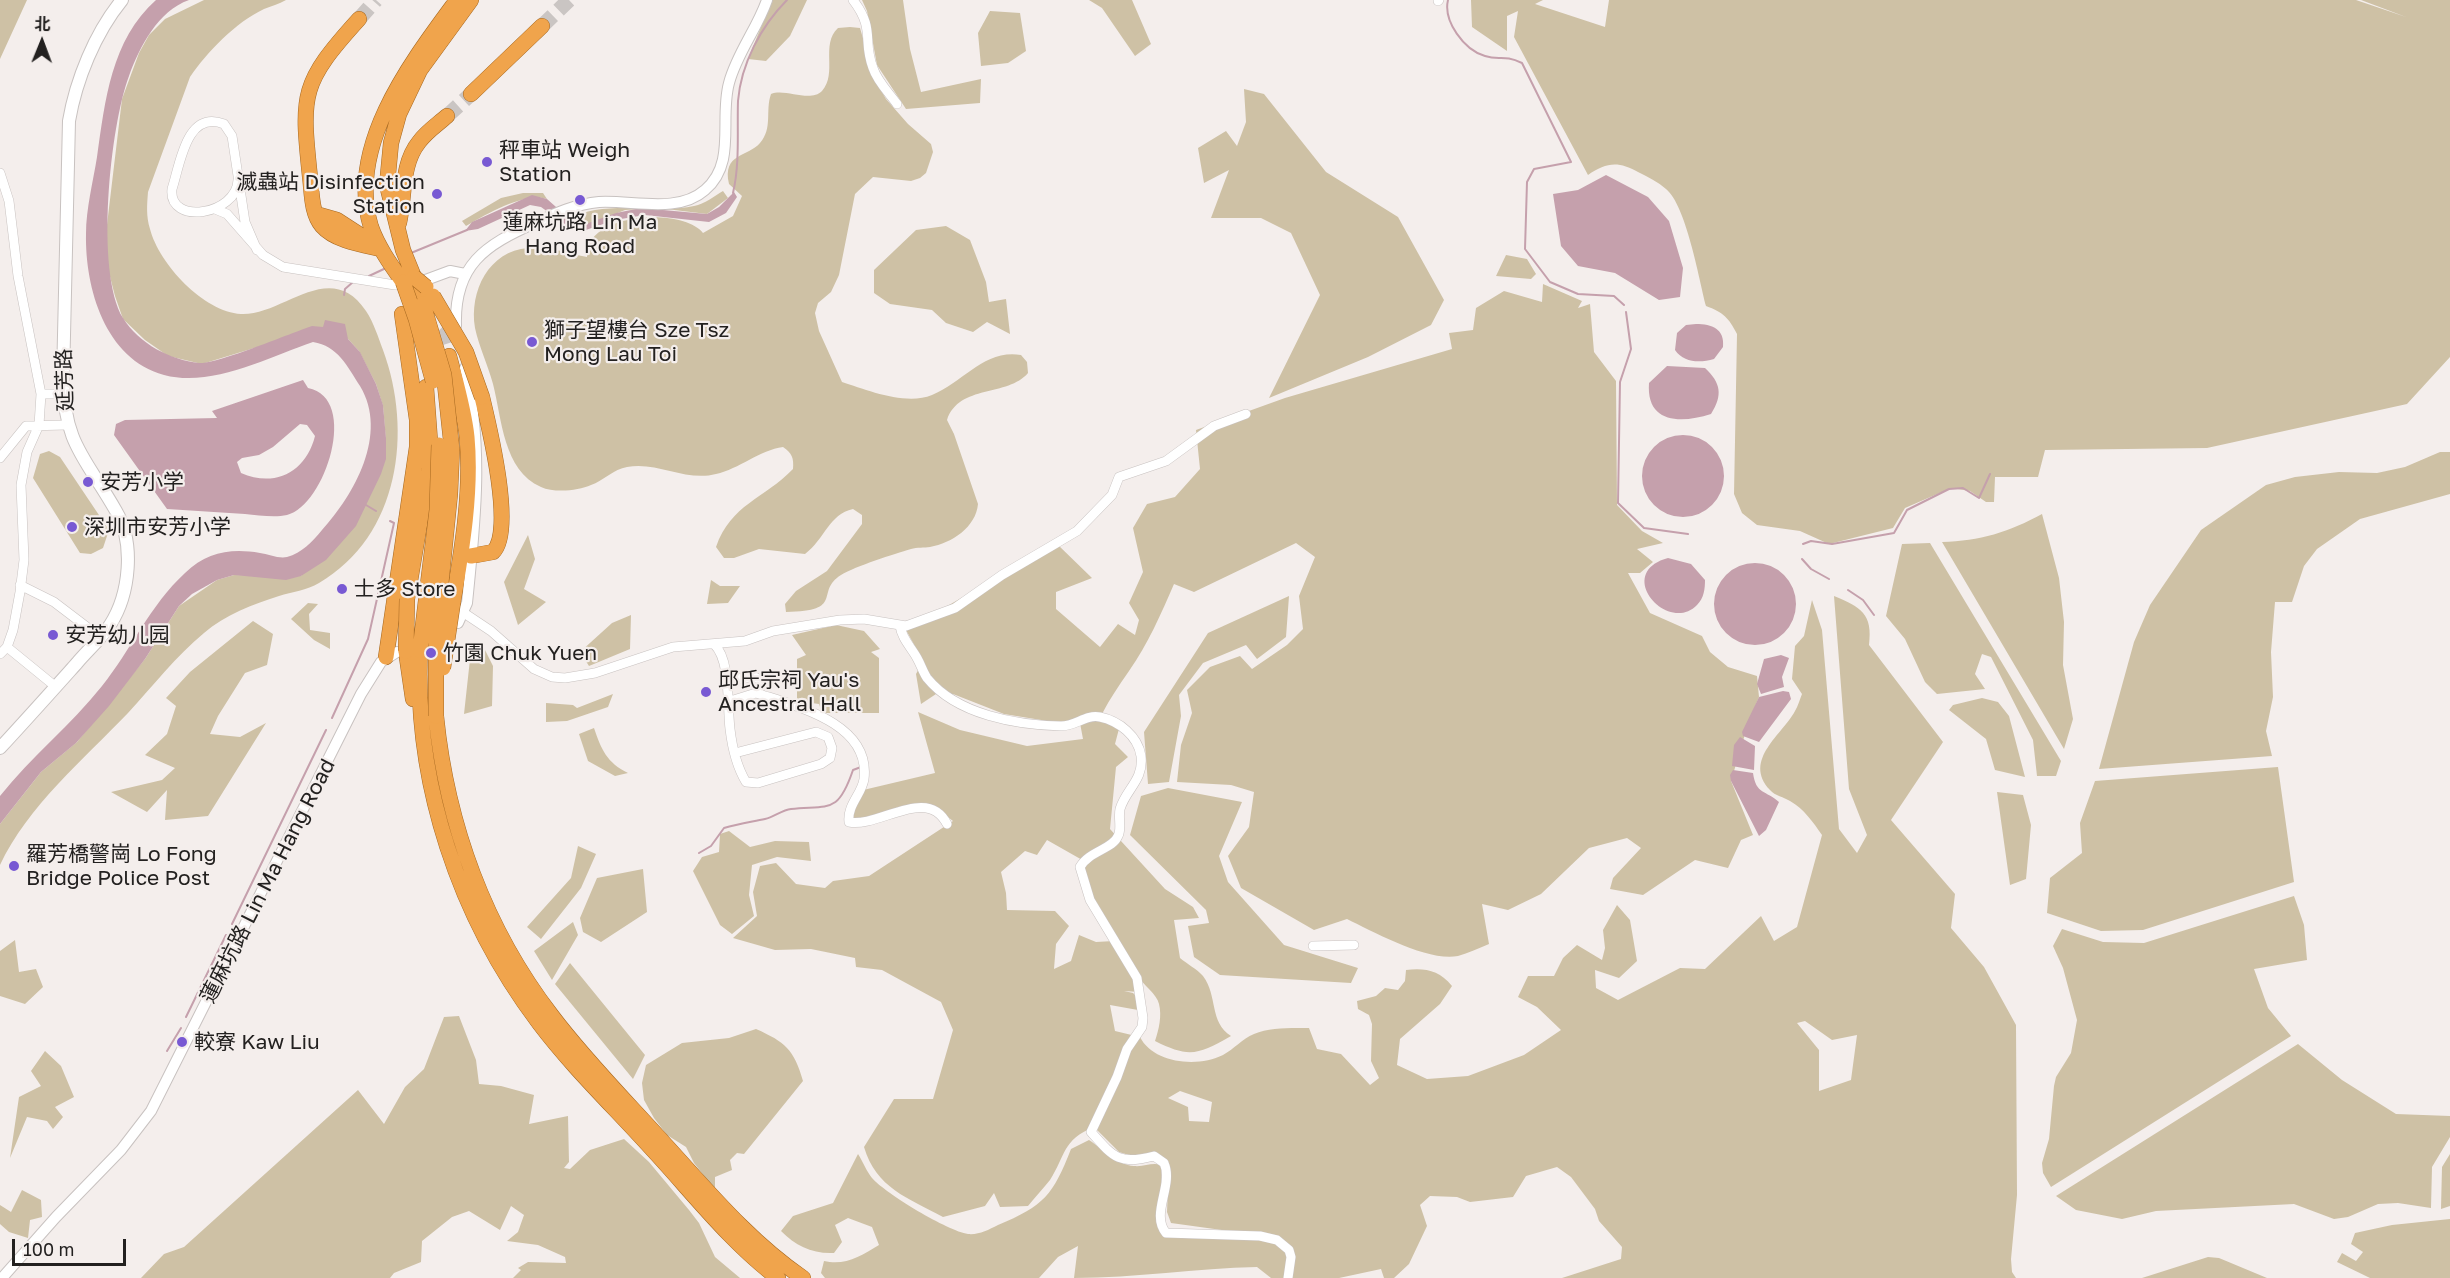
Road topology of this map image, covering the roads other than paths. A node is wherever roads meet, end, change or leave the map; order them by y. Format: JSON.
{"nodes":[{"id":1,"x":122,"y":0,"type":"edge"},
{"id":2,"x":457,"y":0,"type":"edge"},
{"id":3,"x":471,"y":0,"type":"edge"},
{"id":4,"x":766,"y":0,"type":"edge"},
{"id":5,"x":853,"y":0,"type":"edge"},
{"id":6,"x":359,"y":19,"type":"tunnel mouth"},
{"id":7,"x":542,"y":26,"type":"tunnel mouth"},
{"id":8,"x":401,"y":91,"type":"junction"},
{"id":9,"x":471,"y":94,"type":"tunnel mouth"},
{"id":10,"x":897,"y":104,"type":"dead end"},
{"id":11,"x":447,"y":116,"type":"tunnel mouth"},
{"id":12,"x":0,"y":173,"type":"edge"},
{"id":13,"x":238,"y":180,"type":"junction"},
{"id":14,"x":213,"y":208,"type":"junction"},
{"id":15,"x":369,"y":215,"type":"junction"},
{"id":16,"x":396,"y":216,"type":"junction"},
{"id":17,"x":257,"y":250,"type":"junction"},
{"id":18,"x":383,"y":253,"type":"junction"},
{"id":19,"x":465,"y":274,"type":"junction"},
{"id":20,"x":409,"y":281,"type":"junction"},
{"id":21,"x":456,"y":326,"type":"dead end"},
{"id":22,"x":455,"y":354,"type":"joint"},
{"id":23,"x":426,"y":387,"type":"dead end"},
{"id":24,"x":41,"y":394,"type":"junction"},
{"id":25,"x":63,"y":394,"type":"junction"},
{"id":26,"x":1246,"y":414,"type":"dead end"},
{"id":27,"x":66,"y":424,"type":"junction"},
{"id":28,"x":39,"y":425,"type":"junction"},
{"id":29,"x":0,"y":458,"type":"edge"},
{"id":30,"x":471,"y":556,"type":"junction"},
{"id":31,"x":20,"y":585,"type":"junction"},
{"id":32,"x":461,"y":618,"type":"joint"},
{"id":33,"x":900,"y":626,"type":"junction"},
{"id":34,"x":100,"y":637,"type":"junction"},
{"id":35,"x":714,"y":644,"type":"junction"},
{"id":36,"x":3,"y":651,"type":"edge"},
{"id":37,"x":392,"y":655,"type":"joint"},
{"id":38,"x":726,"y":680,"type":"junction"},
{"id":39,"x":56,"y":687,"type":"junction"},
{"id":40,"x":756,"y":693,"type":"junction"},
{"id":41,"x":727,"y":702,"type":"junction"},
{"id":42,"x":436,"y":716,"type":"junction"},
{"id":43,"x":827,"y":718,"type":"junction"},
{"id":44,"x":820,"y":732,"type":"junction"},
{"id":45,"x":0,"y":748,"type":"edge"},
{"id":46,"x":426,"y":752,"type":"junction"},
{"id":47,"x":735,"y":753,"type":"junction"},
{"id":48,"x":947,"y":824,"type":"dead end"},
{"id":49,"x":1354,"y":945,"type":"dead end"},
{"id":50,"x":1313,"y":946,"type":"dead end"},
{"id":51,"x":2,"y":1278,"type":"edge"},
{"id":52,"x":778,"y":1278,"type":"edge"},
{"id":53,"x":803,"y":1278,"type":"edge"},
{"id":54,"x":1288,"y":1278,"type":"edge"}],
"edges":[{"from":1,"to":25,"type":"main road","name":"延芳路"},
{"from":2,"to":8,"type":"highway"},
{"from":3,"to":8,"type":"highway"},
{"from":4,"to":19,"type":"street"},
{"from":5,"to":10,"type":"street"},
{"from":6,"to":18,"type":"highway"},
{"from":7,"to":9,"type":"highway"},
{"from":8,"to":15,"type":"highway"},
{"from":8,"to":16,"type":"highway"},
{"from":11,"to":16,"type":"highway"},
{"from":12,"to":24,"type":"street"},
{"from":13,"to":14,"type":"street"},
{"from":13,"to":14,"type":"street"},
{"from":13,"to":17,"type":"street"},
{"from":14,"to":17,"type":"street"},
{"from":15,"to":16,"type":"highway"},
{"from":15,"to":18,"type":"highway"},
{"from":16,"to":20,"type":"highway"},
{"from":17,"to":20,"type":"street"},
{"from":18,"to":20,"type":"highway"},
{"from":19,"to":20,"type":"street"},
{"from":19,"to":21,"type":"street"},
{"from":20,"to":30,"type":"highway","bridge":true},
{"from":20,"to":37,"type":"highway"},
{"from":20,"to":42,"type":"highway","bridge":true},
{"from":20,"to":46,"type":"highway","bridge":true},
{"from":22,"to":30,"type":"street"},
{"from":22,"to":42,"type":"highway","bridge":true},
{"from":23,"to":46,"type":"highway","bridge":true},
{"from":24,"to":25,"type":"street"},
{"from":24,"to":28,"type":"street"},
{"from":25,"to":27,"type":"main road","name":"延芳路"},
{"from":26,"to":33,"type":"street"},
{"from":27,"to":28,"type":"street"},
{"from":27,"to":34,"type":"main road","name":"延芳路"},
{"from":28,"to":29,"type":"street"},
{"from":28,"to":31,"type":"street"},
{"from":30,"to":32,"type":"street"},
{"from":31,"to":34,"type":"street"},
{"from":31,"to":36,"type":"street"},
{"from":32,"to":35,"type":"street"},
{"from":33,"to":35,"type":"street"},
{"from":33,"to":54,"type":"street"},
{"from":34,"to":39,"type":"main road","name":"延芳路"},
{"from":35,"to":38,"type":"street"},
{"from":36,"to":39,"type":"street"},
{"from":37,"to":51,"type":"street","name":"蓮麻坑路 Lin Ma Hang Road"},
{"from":38,"to":40,"type":"street"},
{"from":38,"to":41,"type":"street"},
{"from":39,"to":45,"type":"main road","name":"延芳路"},
{"from":40,"to":41,"type":"street"},
{"from":40,"to":43,"type":"street"},
{"from":41,"to":47,"type":"street"},
{"from":42,"to":53,"type":"highway"},
{"from":43,"to":44,"type":"street"},
{"from":43,"to":48,"type":"street"},
{"from":44,"to":47,"type":"street"},
{"from":44,"to":47,"type":"street"},
{"from":46,"to":52,"type":"highway"},
{"from":49,"to":50,"type":"street"}]}
